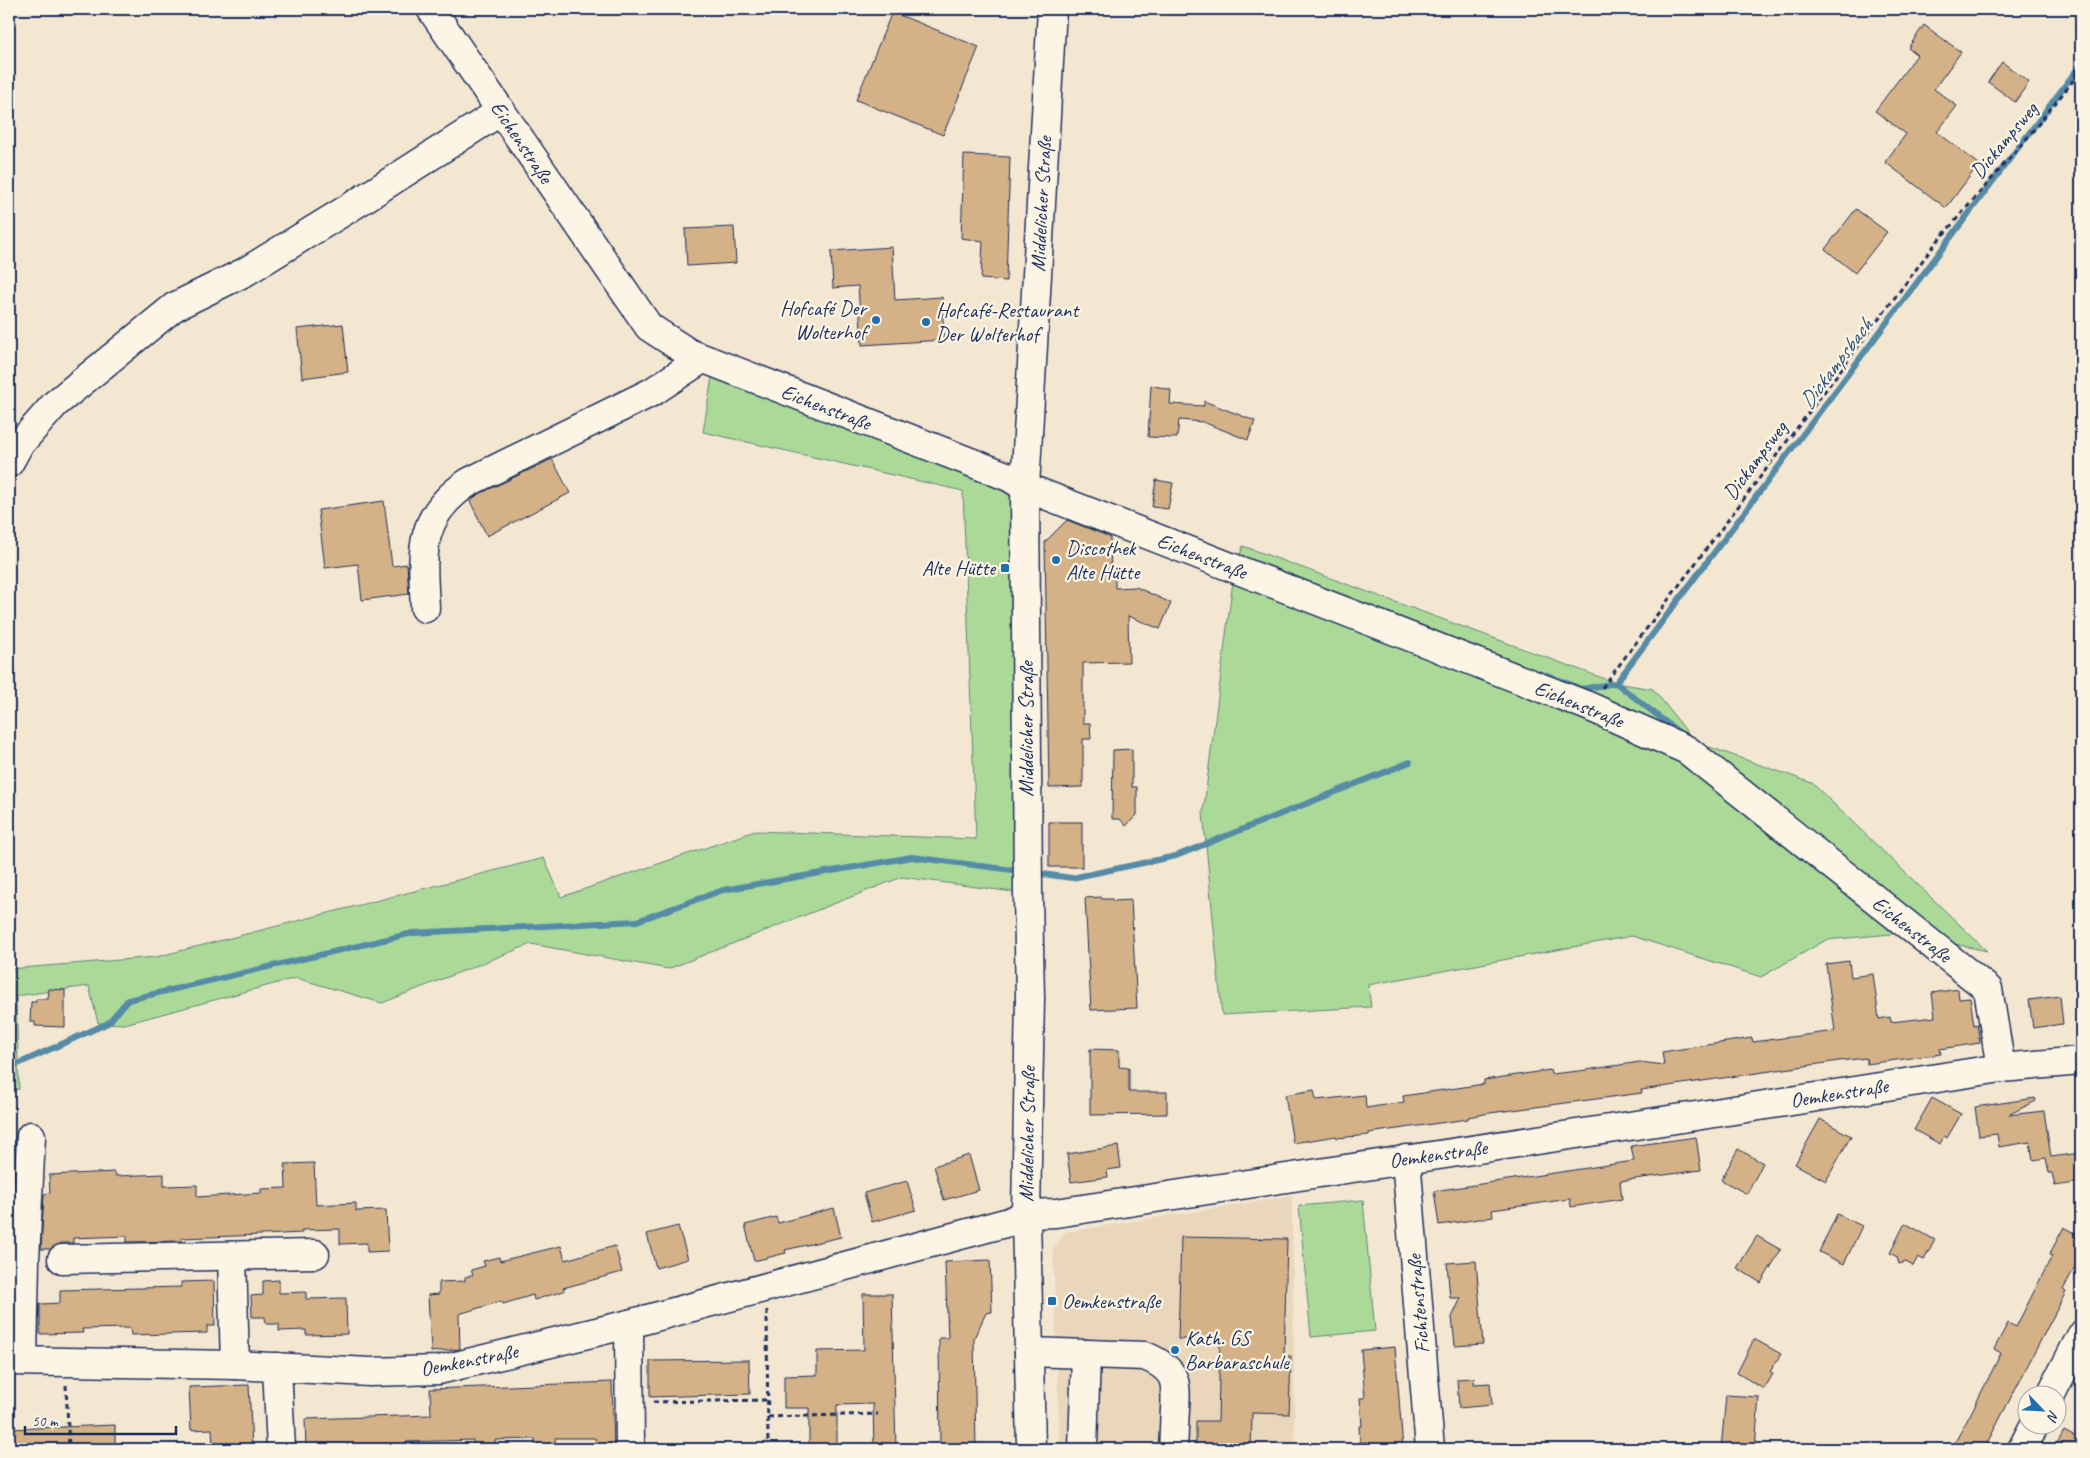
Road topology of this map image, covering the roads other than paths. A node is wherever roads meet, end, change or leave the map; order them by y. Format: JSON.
{"nodes":[{"id":1,"x":431,"y":9,"type":"edge"},
{"id":2,"x":1052,"y":9,"type":"edge"},
{"id":3,"x":501,"y":111,"type":"junction"},
{"id":4,"x":702,"y":359,"type":"junction"},
{"id":5,"x":9,"y":463,"type":"edge"},
{"id":6,"x":1025,"y":486,"type":"junction"},
{"id":7,"x":425,"y":608,"type":"dead end"},
{"id":8,"x":2081,"y":1061,"type":"edge"},
{"id":9,"x":2001,"y":1068,"type":"junction"},
{"id":10,"x":31,"y":1136,"type":"dead end"},
{"id":11,"x":1406,"y":1159,"type":"junction"},
{"id":12,"x":1026,"y":1214,"type":"junction"},
{"id":13,"x":315,"y":1254,"type":"dead end"},
{"id":14,"x":232,"y":1256,"type":"junction"},
{"id":15,"x":62,"y":1259,"type":"dead end"},
{"id":16,"x":629,"y":1324,"type":"junction"},
{"id":17,"x":2081,"y":1336,"type":"edge"},
{"id":18,"x":1029,"y":1352,"type":"junction"},
{"id":19,"x":1086,"y":1354,"type":"junction"},
{"id":20,"x":16,"y":1360,"type":"edge"},
{"id":21,"x":235,"y":1365,"type":"junction"},
{"id":22,"x":277,"y":1367,"type":"junction"},
{"id":23,"x":2055,"y":1386,"type":"edge"},
{"id":24,"x":2029,"y":1436,"type":"edge"},
{"id":25,"x":281,"y":1449,"type":"edge"},
{"id":26,"x":630,"y":1449,"type":"edge"},
{"id":27,"x":1030,"y":1449,"type":"edge"},
{"id":28,"x":1083,"y":1449,"type":"edge"},
{"id":29,"x":1173,"y":1449,"type":"edge"},
{"id":30,"x":1430,"y":1449,"type":"edge"},
{"id":31,"x":2022,"y":1449,"type":"edge"}],
"edges":[{"from":1,"to":3,"type":"street","name":"Eichenstraße"},
{"from":2,"to":6,"type":"street","name":"Middelicher Straße"},
{"from":3,"to":4,"type":"street","name":"Eichenstraße"},
{"from":3,"to":5,"type":"street"},
{"from":4,"to":6,"type":"street","name":"Eichenstraße"},
{"from":4,"to":7,"type":"street"},
{"from":6,"to":9,"type":"street","name":"Eichenstraße"},
{"from":6,"to":12,"type":"street","name":"Middelicher Straße"},
{"from":8,"to":9,"type":"street","name":"Oemkenstraße"},
{"from":9,"to":11,"type":"street","name":"Oemkenstraße"},
{"from":10,"to":20,"type":"street","name":"Oemkenstraße"},
{"from":11,"to":12,"type":"street","name":"Oemkenstraße"},
{"from":11,"to":30,"type":"street","name":"Fichtenstraße"},
{"from":12,"to":16,"type":"street","name":"Oemkenstraße"},
{"from":12,"to":18,"type":"street","name":"Middelicher Straße"},
{"from":13,"to":14,"type":"street"},
{"from":14,"to":15,"type":"street"},
{"from":14,"to":21,"type":"street"},
{"from":16,"to":22,"type":"street","name":"Oemkenstraße"},
{"from":16,"to":26,"type":"street"},
{"from":17,"to":23,"type":"street"},
{"from":18,"to":19,"type":"street"},
{"from":18,"to":27,"type":"street","name":"Middelicher Straße"},
{"from":19,"to":28,"type":"street"},
{"from":19,"to":29,"type":"street"},
{"from":20,"to":21,"type":"street","name":"Oemkenstraße"},
{"from":21,"to":22,"type":"street","name":"Oemkenstraße"},
{"from":22,"to":25,"type":"street"},
{"from":24,"to":31,"type":"street"}]}
